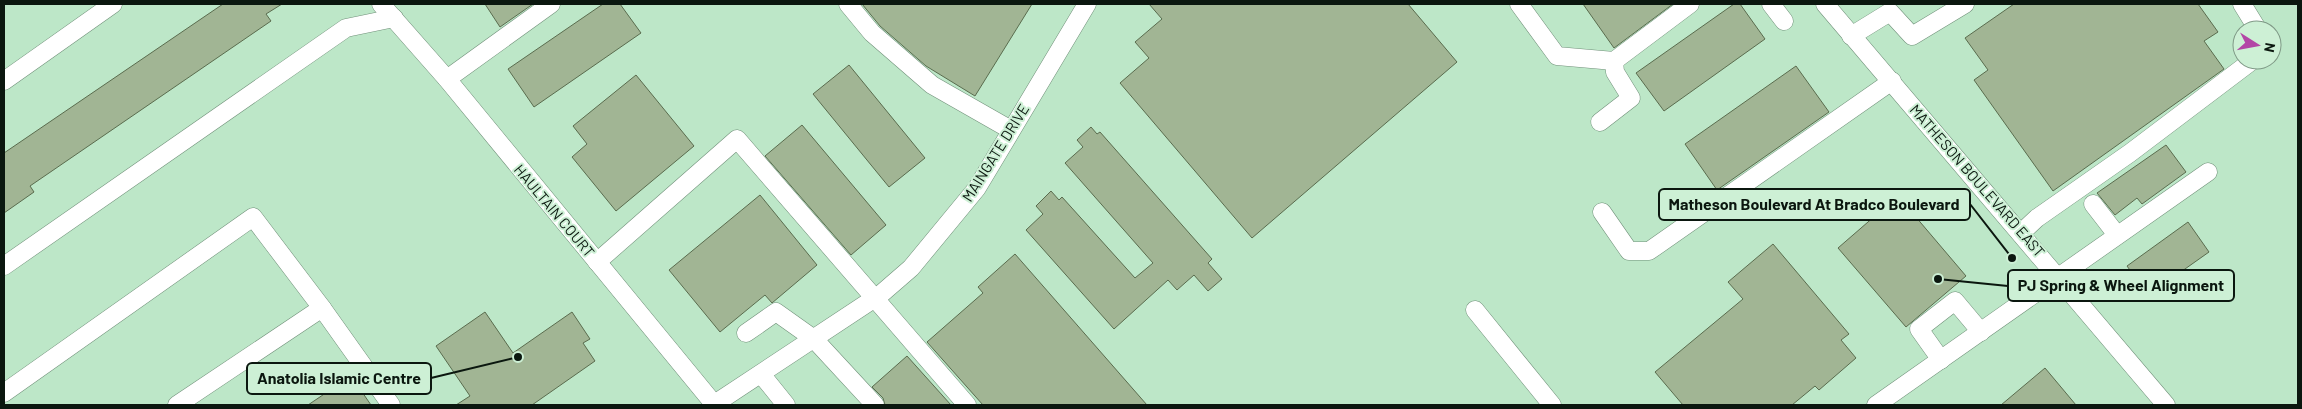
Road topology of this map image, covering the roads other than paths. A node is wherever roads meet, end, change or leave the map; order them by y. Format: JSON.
{"nodes":[{"id":1,"x":113,"y":4,"type":"edge"},
{"id":2,"x":381,"y":4,"type":"edge"},
{"id":3,"x":551,"y":4,"type":"edge"},
{"id":4,"x":848,"y":4,"type":"edge"},
{"id":5,"x":1087,"y":4,"type":"edge"},
{"id":6,"x":1520,"y":4,"type":"edge"},
{"id":7,"x":1690,"y":4,"type":"edge"},
{"id":8,"x":1771,"y":4,"type":"edge"},
{"id":9,"x":1825,"y":4,"type":"edge"},
{"id":10,"x":1965,"y":4,"type":"edge"},
{"id":11,"x":2242,"y":4,"type":"edge"},
{"id":12,"x":397,"y":11,"type":"edge"},
{"id":13,"x":2252,"y":20,"type":"edge"},
{"id":14,"x":1784,"y":21,"type":"dead end"},
{"id":15,"x":1851,"y":36,"type":"junction"},
{"id":16,"x":1614,"y":61,"type":"junction"},
{"id":17,"x":2240,"y":70,"type":"edge"},
{"id":18,"x":447,"y":79,"type":"junction"},
{"id":19,"x":4,"y":81,"type":"edge"},
{"id":20,"x":1892,"y":81,"type":"junction"},
{"id":21,"x":1600,"y":122,"type":"dead end"},
{"id":22,"x":1010,"y":130,"type":"junction"},
{"id":23,"x":2208,"y":172,"type":"dead end"},
{"id":24,"x":2094,"y":204,"type":"dead end"},
{"id":25,"x":1602,"y":212,"type":"dead end"},
{"id":26,"x":2021,"y":233,"type":"junction"},
{"id":27,"x":2116,"y":235,"type":"junction"},
{"id":28,"x":597,"y":262,"type":"junction"},
{"id":29,"x":4,"y":266,"type":"edge"},
{"id":30,"x":2059,"y":277,"type":"junction"},
{"id":31,"x":873,"y":299,"type":"junction"},
{"id":32,"x":322,"y":308,"type":"junction"},
{"id":33,"x":1475,"y":310,"type":"dead end"},
{"id":34,"x":1981,"y":332,"type":"junction"},
{"id":35,"x":746,"y":333,"type":"dead end"},
{"id":36,"x":814,"y":339,"type":"junction"},
{"id":37,"x":1941,"y":360,"type":"junction"},
{"id":38,"x":761,"y":374,"type":"junction"},
{"id":39,"x":4,"y":393,"type":"edge"},
{"id":40,"x":176,"y":405,"type":"edge"},
{"id":41,"x":391,"y":405,"type":"edge"},
{"id":42,"x":714,"y":405,"type":"edge"},
{"id":43,"x":786,"y":405,"type":"edge"},
{"id":44,"x":875,"y":405,"type":"edge"},
{"id":45,"x":967,"y":405,"type":"edge"},
{"id":46,"x":1552,"y":405,"type":"edge"},
{"id":47,"x":1876,"y":405,"type":"edge"},
{"id":48,"x":2166,"y":405,"type":"edge"}],
"edges":[{"from":1,"to":19,"type":"street"},
{"from":2,"to":12,"type":"street","name":"HAULTAIN COURT"},
{"from":3,"to":18,"type":"street"},
{"from":4,"to":22,"type":"street"},
{"from":5,"to":22,"type":"street","name":"MAINGATE DRIVE"},
{"from":6,"to":16,"type":"street"},
{"from":7,"to":16,"type":"street"},
{"from":8,"to":14,"type":"street"},
{"from":9,"to":15,"type":"street","name":"MATHESON BOULEVARD EAST"},
{"from":10,"to":15,"type":"street"},
{"from":11,"to":13,"type":"street"},
{"from":12,"to":18,"type":"street","name":"HAULTAIN COURT"},
{"from":12,"to":29,"type":"street"},
{"from":15,"to":20,"type":"street","name":"MATHESON BOULEVARD EAST"},
{"from":16,"to":21,"type":"street"},
{"from":17,"to":26,"type":"street"},
{"from":18,"to":28,"type":"street","name":"HAULTAIN COURT"},
{"from":20,"to":25,"type":"street"},
{"from":20,"to":26,"type":"street","name":"MATHESON BOULEVARD EAST"},
{"from":22,"to":31,"type":"street","name":"MAINGATE DRIVE"},
{"from":23,"to":27,"type":"street"},
{"from":24,"to":27,"type":"street"},
{"from":26,"to":30,"type":"street","name":"MATHESON BOULEVARD EAST"},
{"from":27,"to":30,"type":"street"},
{"from":28,"to":31,"type":"street"},
{"from":28,"to":42,"type":"street","name":"HAULTAIN COURT"},
{"from":30,"to":34,"type":"street"},
{"from":30,"to":48,"type":"street","name":"MATHESON BOULEVARD EAST"},
{"from":31,"to":36,"type":"street","name":"MAINGATE DRIVE"},
{"from":31,"to":45,"type":"street"},
{"from":32,"to":39,"type":"street"},
{"from":32,"to":40,"type":"street"},
{"from":32,"to":41,"type":"street"},
{"from":33,"to":46,"type":"street"},
{"from":34,"to":37,"type":"street"},
{"from":34,"to":37,"type":"street"},
{"from":35,"to":36,"type":"street"},
{"from":36,"to":38,"type":"street","name":"MAINGATE DRIVE"},
{"from":36,"to":44,"type":"street"},
{"from":37,"to":47,"type":"street"},
{"from":38,"to":42,"type":"street","name":"MAINGATE DRIVE"},
{"from":38,"to":43,"type":"street"}]}
